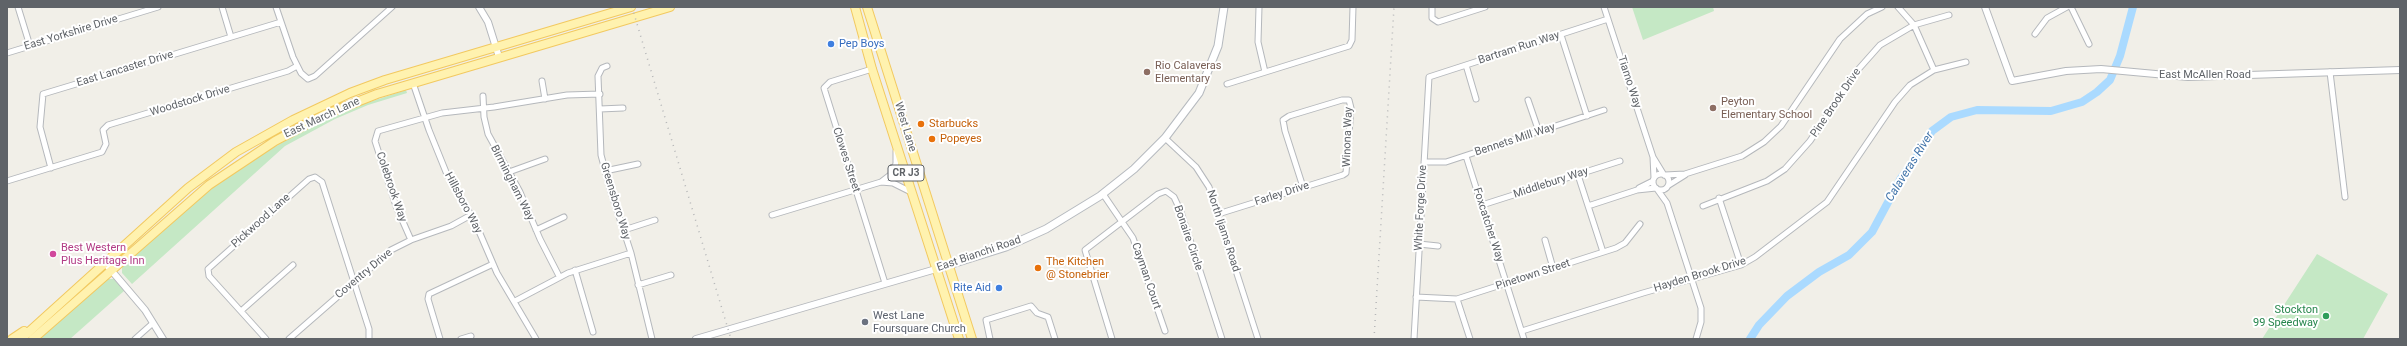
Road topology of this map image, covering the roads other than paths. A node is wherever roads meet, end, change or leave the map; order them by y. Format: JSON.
{"nodes":[{"id":1,"x":18,"y":7,"type":"edge"},
{"id":2,"x":158,"y":7,"type":"edge"},
{"id":3,"x":222,"y":7,"type":"edge"},
{"id":4,"x":276,"y":7,"type":"edge"},
{"id":5,"x":392,"y":7,"type":"edge"},
{"id":6,"x":479,"y":7,"type":"edge"},
{"id":7,"x":631,"y":7,"type":"edge"},
{"id":8,"x":670,"y":7,"type":"edge"},
{"id":9,"x":854,"y":7,"type":"edge"},
{"id":10,"x":867,"y":7,"type":"edge"},
{"id":11,"x":1224,"y":7,"type":"edge"},
{"id":12,"x":1259,"y":7,"type":"edge"},
{"id":13,"x":1353,"y":7,"type":"edge"},
{"id":14,"x":1432,"y":7,"type":"edge"},
{"id":15,"x":1485,"y":7,"type":"edge"},
{"id":16,"x":1604,"y":7,"type":"edge"},
{"id":17,"x":1882,"y":7,"type":"edge"},
{"id":18,"x":1898,"y":7,"type":"edge"},
{"id":19,"x":1906,"y":7,"type":"edge"},
{"id":20,"x":1985,"y":7,"type":"edge"},
{"id":21,"x":2067,"y":7,"type":"edge"},
{"id":22,"x":2072,"y":7,"type":"edge"},
{"id":23,"x":1874,"y":9,"type":"edge"},
{"id":24,"x":1949,"y":15,"type":"dead end"},
{"id":25,"x":1909,"y":18,"type":"junction"},
{"id":26,"x":1608,"y":19,"type":"junction"},
{"id":27,"x":281,"y":22,"type":"junction"},
{"id":28,"x":1914,"y":25,"type":"junction"},
{"id":29,"x":2035,"y":34,"type":"dead end"},
{"id":30,"x":1561,"y":35,"type":"junction"},
{"id":31,"x":231,"y":37,"type":"junction"},
{"id":32,"x":2089,"y":44,"type":"dead end"},
{"id":33,"x":30,"y":46,"type":"junction"},
{"id":34,"x":496,"y":47,"type":"junction"},
{"id":35,"x":7,"y":52,"type":"edge"},
{"id":36,"x":499,"y":57,"type":"junction"},
{"id":37,"x":1966,"y":62,"type":"dead end"},
{"id":38,"x":1466,"y":65,"type":"junction"},
{"id":39,"x":297,"y":66,"type":"junction"},
{"id":40,"x":607,"y":66,"type":"dead end"},
{"id":41,"x":872,"y":69,"type":"junction"},
{"id":42,"x":1934,"y":70,"type":"junction"},
{"id":43,"x":2400,"y":70,"type":"edge"},
{"id":44,"x":1265,"y":72,"type":"junction"},
{"id":45,"x":2330,"y":72,"type":"junction"},
{"id":46,"x":1429,"y":77,"type":"joint"},
{"id":47,"x":542,"y":81,"type":"dead end"},
{"id":48,"x":413,"y":83,"type":"junction"},
{"id":49,"x":1227,"y":84,"type":"dead end"},
{"id":50,"x":600,"y":94,"type":"junction"},
{"id":51,"x":483,"y":96,"type":"dead end"},
{"id":52,"x":545,"y":99,"type":"junction"},
{"id":53,"x":1476,"y":99,"type":"dead end"},
{"id":54,"x":1528,"y":100,"type":"dead end"},
{"id":55,"x":483,"y":108,"type":"junction"},
{"id":56,"x":623,"y":108,"type":"dead end"},
{"id":57,"x":600,"y":109,"type":"junction"},
{"id":58,"x":1604,"y":110,"type":"dead end"},
{"id":59,"x":1587,"y":116,"type":"junction"},
{"id":60,"x":425,"y":117,"type":"junction"},
{"id":61,"x":1539,"y":132,"type":"junction"},
{"id":62,"x":1165,"y":138,"type":"junction"},
{"id":63,"x":896,"y":142,"type":"junction"},
{"id":64,"x":1466,"y":156,"type":"junction"},
{"id":65,"x":1653,"y":157,"type":"junction"},
{"id":66,"x":545,"y":159,"type":"dead end"},
{"id":67,"x":1620,"y":161,"type":"dead end"},
{"id":68,"x":1424,"y":162,"type":"junction"},
{"id":69,"x":638,"y":164,"type":"dead end"},
{"id":70,"x":52,"y":168,"type":"junction"},
{"id":71,"x":605,"y":171,"type":"junction"},
{"id":72,"x":509,"y":172,"type":"junction"},
{"id":73,"x":1346,"y":173,"type":"joint"},
{"id":74,"x":1685,"y":174,"type":"junction"},
{"id":75,"x":1578,"y":175,"type":"junction"},
{"id":76,"x":1664,"y":175,"type":"junction"},
{"id":77,"x":1653,"y":180,"type":"junction"},
{"id":78,"x":7,"y":181,"type":"edge"},
{"id":79,"x":881,"y":182,"type":"junction"},
{"id":80,"x":1668,"y":185,"type":"junction"},
{"id":81,"x":1303,"y":187,"type":"junction"},
{"id":82,"x":1656,"y":189,"type":"junction"},
{"id":83,"x":1637,"y":190,"type":"junction"},
{"id":84,"x":856,"y":191,"type":"junction"},
{"id":85,"x":913,"y":194,"type":"junction"},
{"id":86,"x":1103,"y":194,"type":"junction"},
{"id":87,"x":2345,"y":196,"type":"dead end"},
{"id":88,"x":1720,"y":198,"type":"junction"},
{"id":89,"x":1667,"y":202,"type":"junction"},
{"id":90,"x":1482,"y":205,"type":"junction"},
{"id":91,"x":1588,"y":206,"type":"junction"},
{"id":92,"x":1703,"y":206,"type":"dead end"},
{"id":93,"x":1218,"y":214,"type":"junction"},
{"id":94,"x":471,"y":215,"type":"junction"},
{"id":95,"x":772,"y":215,"type":"dead end"},
{"id":96,"x":564,"y":217,"type":"dead end"},
{"id":97,"x":655,"y":220,"type":"dead end"},
{"id":98,"x":1123,"y":222,"type":"junction"},
{"id":99,"x":1640,"y":224,"type":"dead end"},
{"id":100,"x":536,"y":230,"type":"junction"},
{"id":101,"x":624,"y":230,"type":"junction"},
{"id":102,"x":411,"y":240,"type":"junction"},
{"id":103,"x":1545,"y":240,"type":"dead end"},
{"id":104,"x":1419,"y":244,"type":"junction"},
{"id":105,"x":1438,"y":246,"type":"dead end"},
{"id":106,"x":1603,"y":252,"type":"junction"},
{"id":107,"x":631,"y":254,"type":"junction"},
{"id":108,"x":105,"y":263,"type":"junction"},
{"id":109,"x":493,"y":264,"type":"junction"},
{"id":110,"x":293,"y":265,"type":"dead end"},
{"id":111,"x":1740,"y":265,"type":"junction"},
{"id":112,"x":948,"y":266,"type":"junction"},
{"id":113,"x":1553,"y":268,"type":"junction"},
{"id":114,"x":936,"y":269,"type":"junction"},
{"id":115,"x":112,"y":270,"type":"junction"},
{"id":116,"x":575,"y":270,"type":"junction"},
{"id":117,"x":671,"y":275,"type":"dead end"},
{"id":118,"x":559,"y":276,"type":"junction"},
{"id":119,"x":1692,"y":280,"type":"junction"},
{"id":120,"x":354,"y":282,"type":"junction"},
{"id":121,"x":885,"y":283,"type":"junction"},
{"id":122,"x":1506,"y":284,"type":"junction"},
{"id":123,"x":638,"y":285,"type":"junction"},
{"id":124,"x":1416,"y":297,"type":"junction"},
{"id":125,"x":1457,"y":299,"type":"junction"},
{"id":126,"x":515,"y":301,"type":"junction"},
{"id":127,"x":241,"y":311,"type":"junction"},
{"id":128,"x":38,"y":322,"type":"junction"},
{"id":129,"x":153,"y":323,"type":"junction"},
{"id":130,"x":1165,"y":331,"type":"dead end"},
{"id":131,"x":1522,"y":331,"type":"junction"},
{"id":132,"x":593,"y":332,"type":"dead end"},
{"id":133,"x":471,"y":336,"type":"dead end"},
{"id":134,"x":369,"y":338,"type":"edge"},
{"id":135,"x":12,"y":339,"type":"edge"},
{"id":136,"x":21,"y":339,"type":"edge"},
{"id":137,"x":33,"y":339,"type":"edge"},
{"id":138,"x":135,"y":339,"type":"edge"},
{"id":139,"x":163,"y":339,"type":"edge"},
{"id":140,"x":266,"y":339,"type":"edge"},
{"id":141,"x":289,"y":339,"type":"edge"},
{"id":142,"x":440,"y":339,"type":"edge"},
{"id":143,"x":461,"y":339,"type":"edge"},
{"id":144,"x":536,"y":339,"type":"edge"},
{"id":145,"x":652,"y":339,"type":"edge"},
{"id":146,"x":696,"y":339,"type":"edge"},
{"id":147,"x":959,"y":339,"type":"edge"},
{"id":148,"x":972,"y":339,"type":"edge"},
{"id":149,"x":990,"y":339,"type":"edge"},
{"id":150,"x":1055,"y":339,"type":"edge"},
{"id":151,"x":1112,"y":339,"type":"edge"},
{"id":152,"x":1222,"y":339,"type":"edge"},
{"id":153,"x":1258,"y":339,"type":"edge"},
{"id":154,"x":1414,"y":339,"type":"edge"},
{"id":155,"x":1470,"y":339,"type":"edge"},
{"id":156,"x":1524,"y":339,"type":"edge"},
{"id":157,"x":1696,"y":339,"type":"edge"}],
"edges":[{"from":1,"to":33,"type":"street"},
{"from":2,"to":33,"type":"street","name":"East Yorkshire Drive"},
{"from":3,"to":31,"type":"street"},
{"from":4,"to":27,"type":"street"},
{"from":5,"to":39,"type":"street"},
{"from":6,"to":34,"type":"street"},
{"from":7,"to":34,"type":"main road","name":"East March Lane"},
{"from":8,"to":36,"type":"main road","name":"East March Lane"},
{"from":9,"to":41,"type":"main road","name":"West Lane","number":"CR J3"},
{"from":10,"to":112,"type":"main road","name":"West Lane","number":"CR J3"},
{"from":11,"to":62,"type":"main road","name":"East Bianchi Road"},
{"from":12,"to":44,"type":"street"},
{"from":13,"to":44,"type":"street"},
{"from":14,"to":15,"type":"street"},
{"from":16,"to":26,"type":"street","name":"Tiamo Way"},
{"from":17,"to":23,"type":"street"},
{"from":18,"to":25,"type":"street"},
{"from":19,"to":25,"type":"street"},
{"from":20,"to":45,"type":"street","name":"East McAllen Road"},
{"from":21,"to":29,"type":"street"},
{"from":22,"to":32,"type":"street"},
{"from":23,"to":74,"type":"street"},
{"from":24,"to":28,"type":"street","name":"Pine Brook Drive"},
{"from":25,"to":28,"type":"street"},
{"from":26,"to":30,"type":"street","name":"Bartram Run Way"},
{"from":26,"to":65,"type":"street","name":"Tiamo Way"},
{"from":27,"to":31,"type":"street","name":"East Lancaster Drive"},
{"from":27,"to":39,"type":"street"},
{"from":28,"to":42,"type":"street"},
{"from":28,"to":88,"type":"street","name":"Pine Brook Drive"},
{"from":30,"to":38,"type":"street","name":"Bartram Run Way"},
{"from":30,"to":59,"type":"street"},
{"from":31,"to":70,"type":"street","name":"East Lancaster Drive"},
{"from":33,"to":35,"type":"street","name":"East Yorkshire Drive"},
{"from":34,"to":36,"type":"street"},
{"from":34,"to":108,"type":"main road","name":"East March Lane"},
{"from":36,"to":48,"type":"main road","name":"East March Lane"},
{"from":37,"to":42,"type":"street","name":"Hayden Brook Drive"},
{"from":38,"to":46,"type":"street","name":"Bartram Run Way"},
{"from":38,"to":53,"type":"street"},
{"from":39,"to":70,"type":"street","name":"Woodstock Drive"},
{"from":40,"to":50,"type":"street","name":"Greensboro Way"},
{"from":41,"to":63,"type":"main road","name":"West Lane","number":"CR J3"},
{"from":41,"to":84,"type":"street","name":"Clowes Street"},
{"from":42,"to":111,"type":"street","name":"Hayden Brook Drive"},
{"from":43,"to":45,"type":"street","name":"East McAllen Road"},
{"from":44,"to":49,"type":"street"},
{"from":45,"to":87,"type":"street"},
{"from":46,"to":68,"type":"street","name":"White Forge Drive"},
{"from":47,"to":52,"type":"street"},
{"from":48,"to":60,"type":"street","name":"Hillsboro Way"},
{"from":48,"to":115,"type":"main road","name":"East March Lane"},
{"from":50,"to":52,"type":"street"},
{"from":50,"to":57,"type":"street","name":"Greensboro Way"},
{"from":51,"to":55,"type":"street","name":"Birmingham Way"},
{"from":52,"to":55,"type":"street"},
{"from":54,"to":61,"type":"street"},
{"from":55,"to":60,"type":"street"},
{"from":55,"to":72,"type":"street","name":"Birmingham Way"},
{"from":56,"to":57,"type":"street"},
{"from":57,"to":71,"type":"street","name":"Greensboro Way"},
{"from":58,"to":59,"type":"street","name":"Bennets Mill Way"},
{"from":59,"to":61,"type":"street","name":"Bennets Mill Way"},
{"from":60,"to":94,"type":"street","name":"Hillsboro Way"},
{"from":60,"to":102,"type":"street","name":"Colebrook Way"},
{"from":61,"to":64,"type":"street","name":"Bennets Mill Way"},
{"from":62,"to":86,"type":"main road","name":"East Bianchi Road"},
{"from":62,"to":93,"type":"street","name":"North Ijams Road"},
{"from":63,"to":79,"type":"street"},
{"from":63,"to":85,"type":"main road","name":"West Lane","number":"CR J3"},
{"from":64,"to":68,"type":"street","name":"Bennets Mill Way"},
{"from":64,"to":90,"type":"street","name":"Foxcatcher Way"},
{"from":65,"to":76,"type":"street","name":"Tiamo Way"},
{"from":65,"to":77,"type":"street","name":"Tiamo Way"},
{"from":66,"to":72,"type":"street"},
{"from":67,"to":75,"type":"street","name":"Middlebury Way"},
{"from":68,"to":104,"type":"street","name":"White Forge Drive"},
{"from":69,"to":71,"type":"street"},
{"from":70,"to":78,"type":"street"},
{"from":71,"to":101,"type":"street","name":"Greensboro Way"},
{"from":72,"to":100,"type":"street","name":"Birmingham Way"},
{"from":73,"to":81,"type":"street","name":"Farley Drive"},
{"from":73,"to":81,"type":"street","name":"Winona Way"},
{"from":74,"to":76,"type":"street"},
{"from":74,"to":80,"type":"street"},
{"from":75,"to":90,"type":"street","name":"Middlebury Way"},
{"from":75,"to":91,"type":"street"},
{"from":76,"to":77,"type":"street"},
{"from":76,"to":80,"type":"street"},
{"from":77,"to":82,"type":"street"},
{"from":77,"to":83,"type":"street"},
{"from":79,"to":84,"type":"street"},
{"from":79,"to":85,"type":"street"},
{"from":80,"to":82,"type":"street"},
{"from":80,"to":89,"type":"street"},
{"from":81,"to":93,"type":"street","name":"Farley Drive"},
{"from":82,"to":83,"type":"street"},
{"from":82,"to":89,"type":"street"},
{"from":83,"to":91,"type":"street"},
{"from":84,"to":95,"type":"street"},
{"from":84,"to":121,"type":"street","name":"Clowes Street"},
{"from":85,"to":114,"type":"main road","name":"West Lane","number":"CR J3"},
{"from":86,"to":98,"type":"street"},
{"from":86,"to":112,"type":"main road","name":"East Bianchi Road"},
{"from":88,"to":92,"type":"street","name":"Pine Brook Drive"},
{"from":88,"to":111,"type":"street"},
{"from":89,"to":119,"type":"street"},
{"from":90,"to":122,"type":"street","name":"Foxcatcher Way"},
{"from":91,"to":106,"type":"street"},
{"from":93,"to":153,"type":"street","name":"North Ijams Road"},
{"from":94,"to":102,"type":"street","name":"Coventry Drive"},
{"from":94,"to":109,"type":"street","name":"Hillsboro Way"},
{"from":96,"to":100,"type":"street"},
{"from":97,"to":101,"type":"street"},
{"from":98,"to":130,"type":"street","name":"Cayman Court"},
{"from":98,"to":151,"type":"street","name":"Bonaire Circle"},
{"from":98,"to":152,"type":"street","name":"Bonaire Circle"},
{"from":99,"to":106,"type":"street","name":"Pinetown Street"},
{"from":100,"to":118,"type":"street","name":"Birmingham Way"},
{"from":101,"to":107,"type":"street","name":"Greensboro Way"},
{"from":102,"to":120,"type":"street","name":"Coventry Drive"},
{"from":103,"to":113,"type":"street"},
{"from":104,"to":105,"type":"street"},
{"from":104,"to":124,"type":"street","name":"White Forge Drive"},
{"from":106,"to":113,"type":"street","name":"Pinetown Street"},
{"from":107,"to":116,"type":"street"},
{"from":107,"to":123,"type":"street","name":"Greensboro Way"},
{"from":108,"to":115,"type":"street"},
{"from":108,"to":128,"type":"main road","name":"East March Lane"},
{"from":109,"to":126,"type":"street","name":"Hillsboro Way"},
{"from":109,"to":142,"type":"street"},
{"from":110,"to":127,"type":"street"},
{"from":111,"to":119,"type":"street","name":"Hayden Brook Drive"},
{"from":112,"to":114,"type":"main road","name":"East Bianchi Road"},
{"from":112,"to":148,"type":"main road","name":"West Lane","number":"CR J3"},
{"from":113,"to":122,"type":"street","name":"Pinetown Street"},
{"from":114,"to":121,"type":"street","name":"East Bianchi Road"},
{"from":114,"to":147,"type":"main road","name":"West Lane","number":"CR J3"},
{"from":115,"to":129,"type":"street"},
{"from":115,"to":137,"type":"main road","name":"East March Lane"},
{"from":116,"to":118,"type":"street"},
{"from":116,"to":132,"type":"street"},
{"from":117,"to":123,"type":"street"},
{"from":118,"to":126,"type":"street"},
{"from":119,"to":131,"type":"street","name":"Hayden Brook Drive"},
{"from":119,"to":157,"type":"street"},
{"from":120,"to":127,"type":"street","name":"Pickwood Lane"},
{"from":120,"to":134,"type":"street"},
{"from":120,"to":141,"type":"street","name":"Coventry Drive"},
{"from":121,"to":146,"type":"street","name":"East Bianchi Road"},
{"from":122,"to":125,"type":"street","name":"Pinetown Street"},
{"from":122,"to":131,"type":"street","name":"Foxcatcher Way"},
{"from":123,"to":145,"type":"street","name":"Greensboro Way"},
{"from":124,"to":125,"type":"street","name":"Pinetown Street"},
{"from":124,"to":154,"type":"street","name":"White Forge Drive"},
{"from":125,"to":155,"type":"street"},
{"from":126,"to":144,"type":"street","name":"Hillsboro Way"},
{"from":127,"to":140,"type":"street"},
{"from":128,"to":135,"type":"main road"},
{"from":128,"to":136,"type":"main road","name":"East March Lane"},
{"from":129,"to":138,"type":"street"},
{"from":129,"to":139,"type":"street"},
{"from":131,"to":156,"type":"street","name":"Foxcatcher Way"},
{"from":133,"to":143,"type":"street"},
{"from":149,"to":150,"type":"street"}]}
